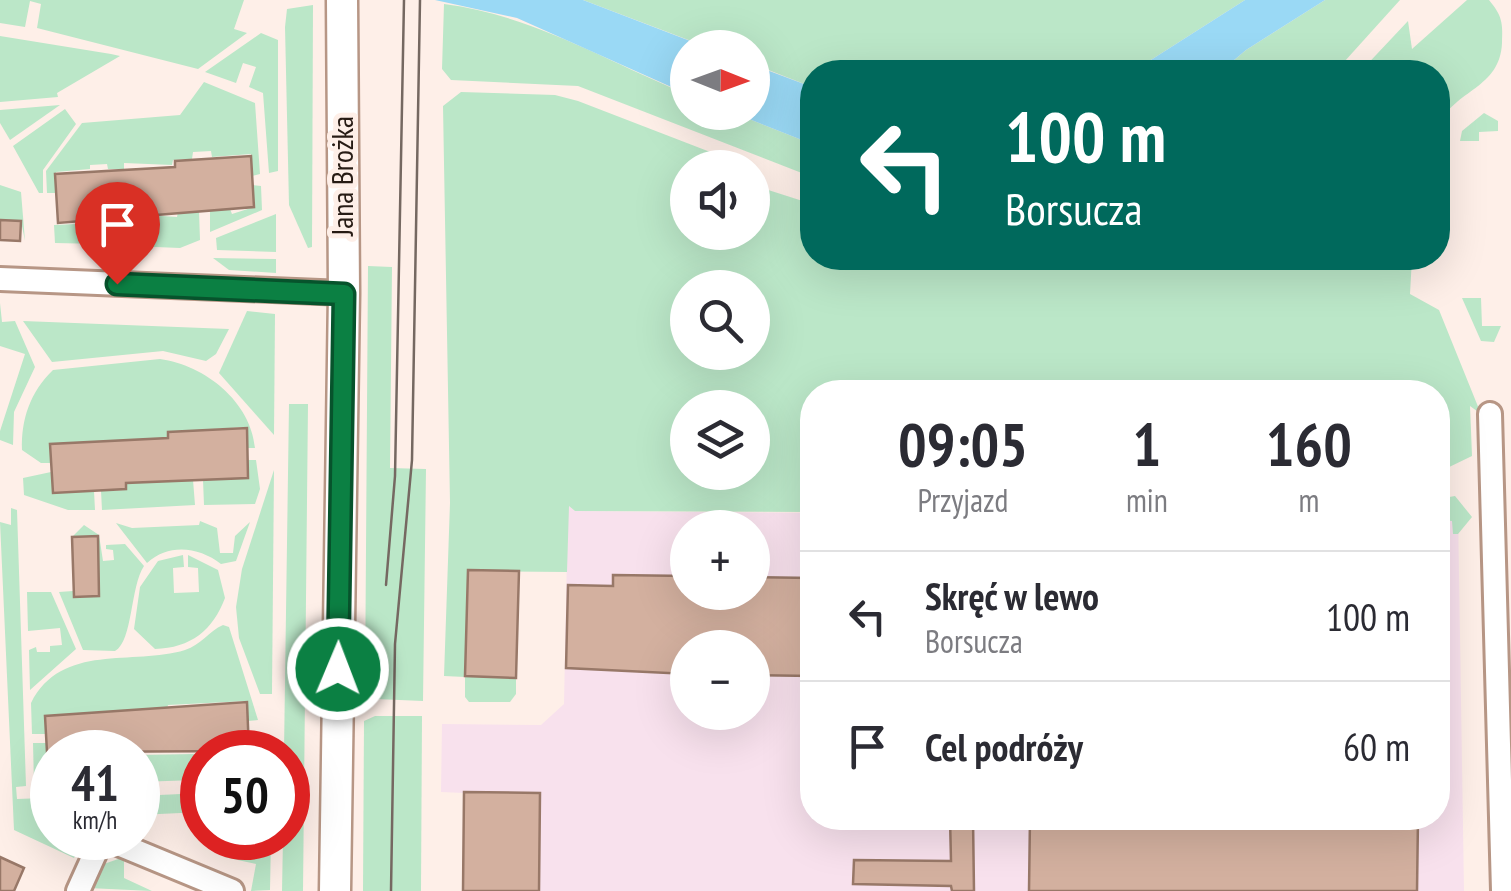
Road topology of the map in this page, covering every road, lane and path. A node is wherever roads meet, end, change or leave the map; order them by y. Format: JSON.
{"nodes":[{"id":1,"x":342,"y":0,"type":"edge"},
{"id":2,"x":0,"y":278,"type":"edge"},
{"id":3,"x":344,"y":294,"type":"junction"},
{"id":4,"x":1490,"y":414,"type":"dead end"},
{"id":5,"x":93,"y":860,"type":"edge"},
{"id":6,"x":157,"y":860,"type":"edge"},
{"id":7,"x":78,"y":891,"type":"edge"},
{"id":8,"x":232,"y":891,"type":"edge"},
{"id":9,"x":335,"y":891,"type":"edge"},
{"id":10,"x":1502,"y":891,"type":"edge"}],
"edges":[{"from":1,"to":3,"type":"main road","name":"Jana Brożka"},
{"from":2,"to":3,"type":"street"},
{"from":3,"to":9,"type":"main road","name":"Jana Brożka"},
{"from":4,"to":10,"type":"street"},
{"from":5,"to":7,"type":"street"},
{"from":6,"to":8,"type":"street"}]}
